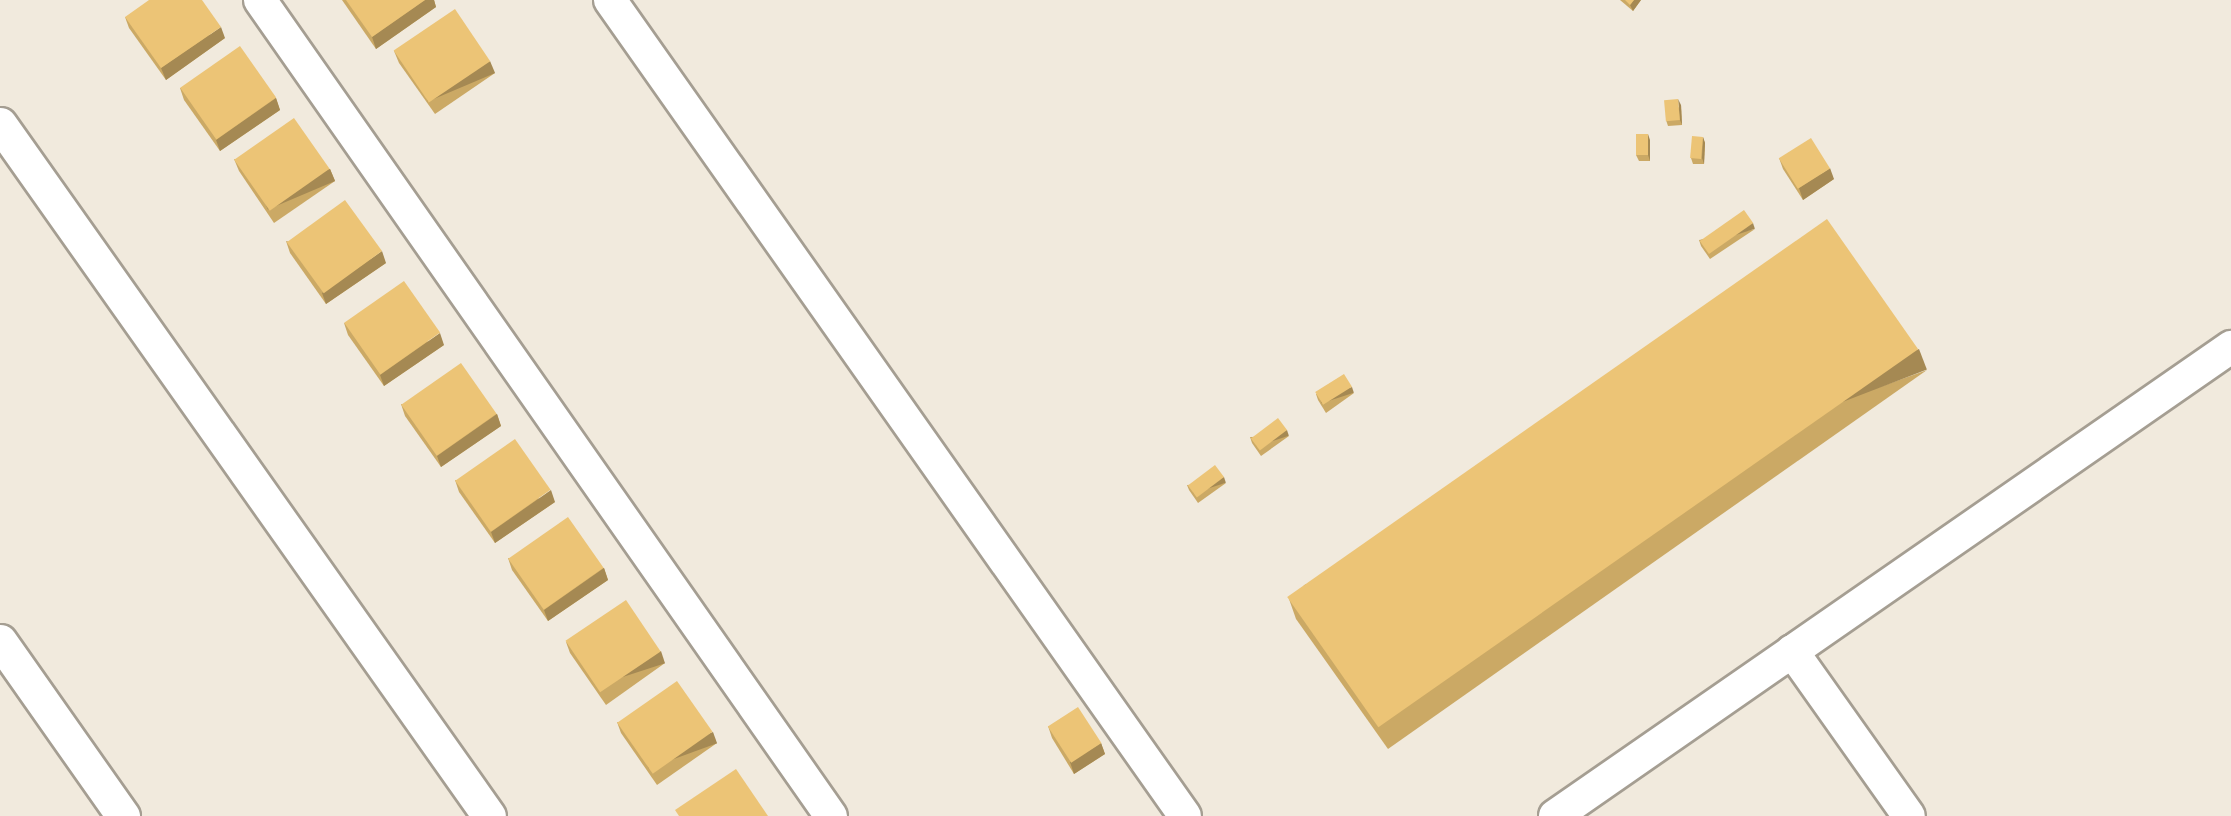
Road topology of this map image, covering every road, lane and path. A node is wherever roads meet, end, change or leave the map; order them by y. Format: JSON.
{"nodes":[{"id":1,"x":260,"y":0,"type":"edge"},
{"id":2,"x":610,"y":0,"type":"edge"},
{"id":3,"x":0,"y":124,"type":"edge"},
{"id":4,"x":2231,"y":347,"type":"edge"},
{"id":5,"x":0,"y":641,"type":"edge"},
{"id":6,"x":1792,"y":651,"type":"junction"},
{"id":7,"x":123,"y":816,"type":"edge"},
{"id":8,"x":489,"y":816,"type":"edge"},
{"id":9,"x":831,"y":816,"type":"edge"},
{"id":10,"x":1185,"y":816,"type":"edge"},
{"id":11,"x":1555,"y":816,"type":"edge"},
{"id":12,"x":1909,"y":816,"type":"edge"}],
"edges":[{"from":1,"to":9,"type":"street"},
{"from":2,"to":10,"type":"street"},
{"from":3,"to":8,"type":"street"},
{"from":4,"to":6,"type":"street"},
{"from":5,"to":7,"type":"street"},
{"from":6,"to":11,"type":"street"},
{"from":6,"to":12,"type":"street"}]}
